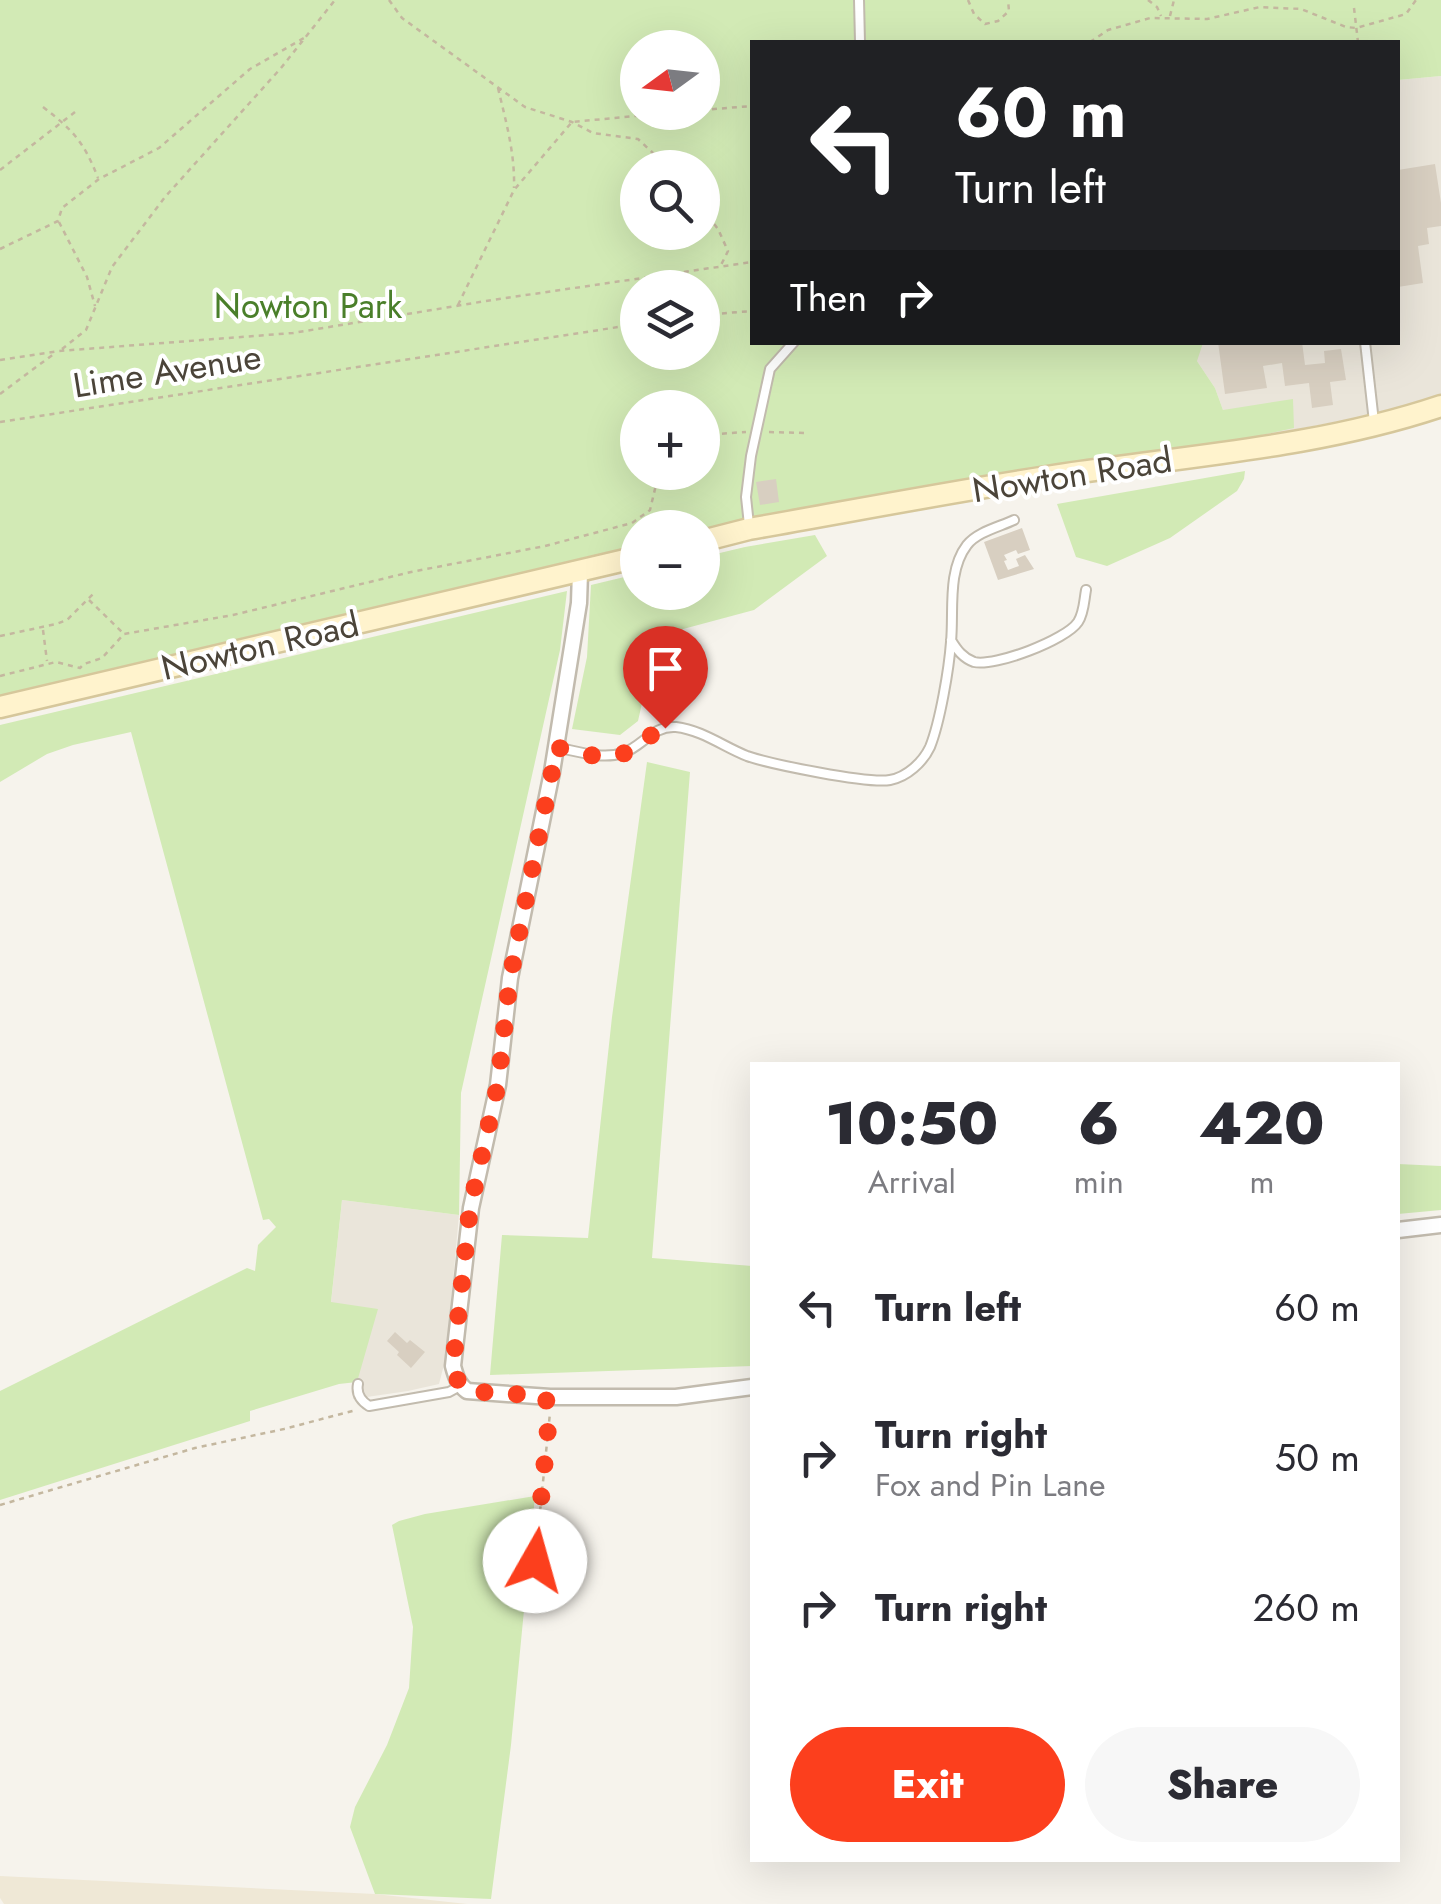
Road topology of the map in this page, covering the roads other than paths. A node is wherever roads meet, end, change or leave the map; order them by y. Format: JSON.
{"nodes":[{"id":1,"x":859,"y":0,"type":"edge"},
{"id":2,"x":860,"y":40,"type":"edge"},
{"id":3,"x":791,"y":345,"type":"edge"},
{"id":4,"x":1365,"y":345,"type":"edge"},
{"id":5,"x":1441,"y":406,"type":"edge"},
{"id":6,"x":1375,"y":426,"type":"junction"},
{"id":7,"x":1014,"y":520,"type":"dead end"},
{"id":8,"x":749,"y":529,"type":"junction"},
{"id":9,"x":720,"y":536,"type":"edge"},
{"id":10,"x":620,"y":562,"type":"edge"},
{"id":11,"x":580,"y":572,"type":"junction"},
{"id":12,"x":1086,"y":590,"type":"dead end"},
{"id":13,"x":951,"y":640,"type":"junction"},
{"id":14,"x":972,"y":661,"type":"junction"},
{"id":15,"x":948,"y":671,"type":"junction"},
{"id":16,"x":0,"y":707,"type":"edge"},
{"id":17,"x":555,"y":747,"type":"junction"},
{"id":18,"x":1441,"y":1225,"type":"edge"},
{"id":19,"x":1400,"y":1230,"type":"edge"},
{"id":20,"x":358,"y":1384,"type":"dead end"},
{"id":21,"x":460,"y":1386,"type":"junction"},
{"id":22,"x":750,"y":1387,"type":"edge"}],
"edges":[{"from":1,"to":2,"type":"lane"},
{"from":3,"to":8,"type":"lane"},
{"from":4,"to":6,"type":"lane"},
{"from":5,"to":6,"type":"street","name":"Nowton Road"},
{"from":6,"to":8,"type":"street","name":"Nowton Road"},
{"from":7,"to":13,"type":"lane"},
{"from":8,"to":9,"type":"street","name":"Nowton Road"},
{"from":10,"to":11,"type":"street","name":"Nowton Road"},
{"from":11,"to":16,"type":"street","name":"Nowton Road"},
{"from":11,"to":17,"type":"street"},
{"from":12,"to":14,"type":"lane"},
{"from":13,"to":14,"type":"lane"},
{"from":13,"to":15,"type":"lane"},
{"from":14,"to":15,"type":"lane"},
{"from":15,"to":17,"type":"lane"},
{"from":17,"to":21,"type":"street"},
{"from":18,"to":19,"type":"street"},
{"from":20,"to":21,"type":"lane"},
{"from":21,"to":22,"type":"street"}]}
